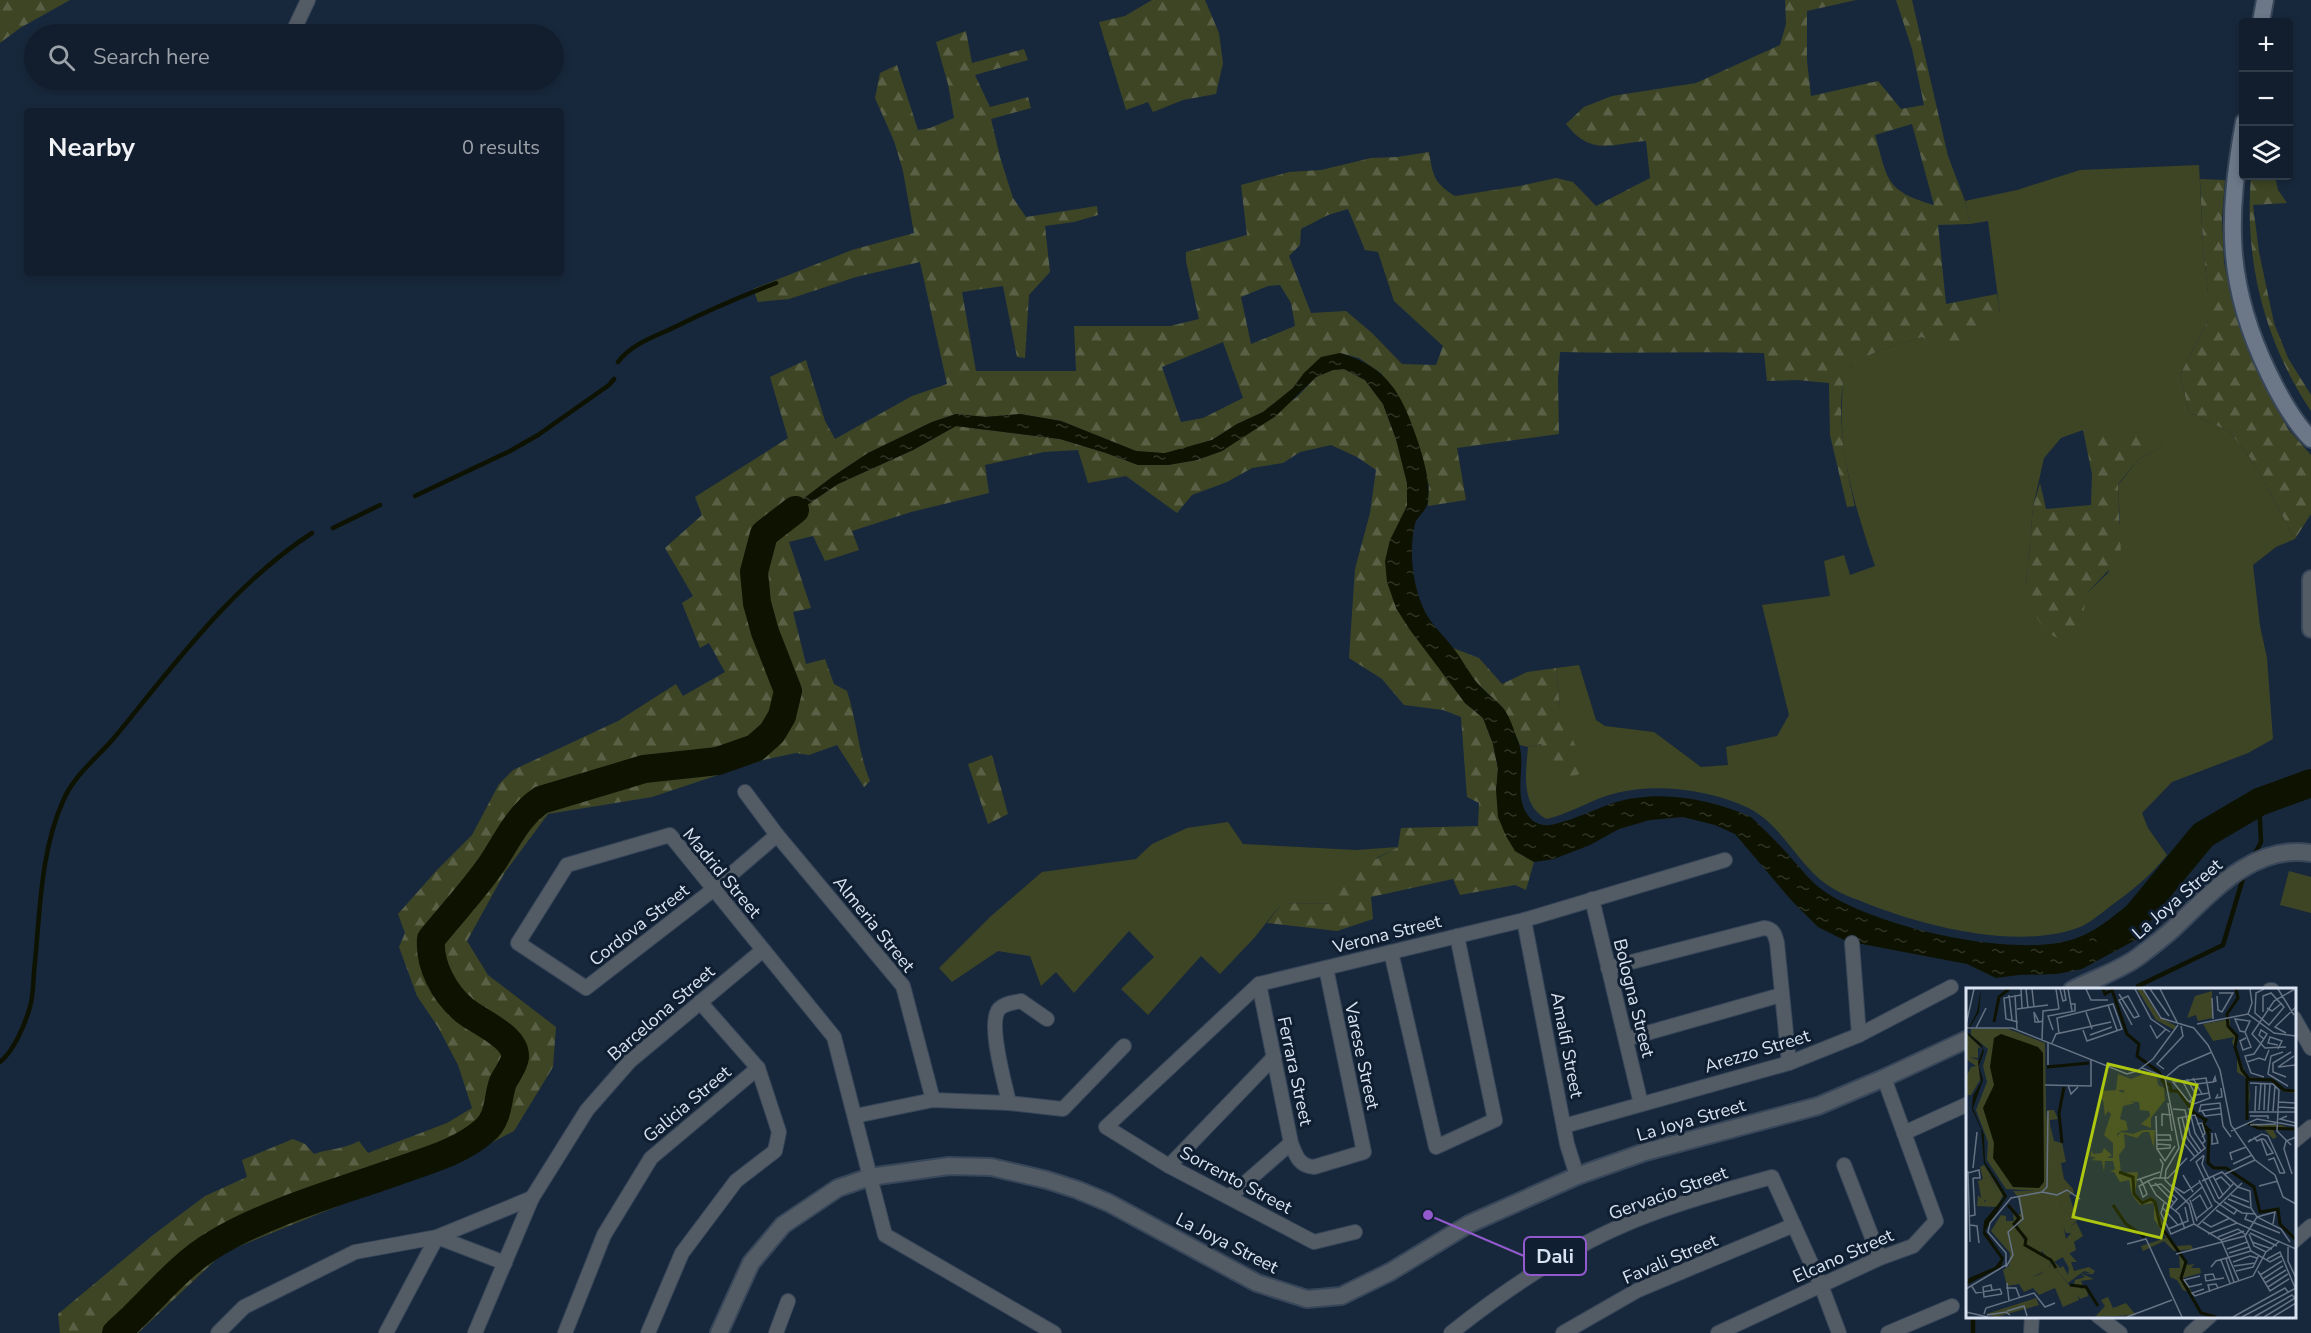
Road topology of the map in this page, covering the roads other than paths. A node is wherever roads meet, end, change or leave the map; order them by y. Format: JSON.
{"nodes":[{"id":1,"x":308,"y":0,"type":"edge"},
{"id":2,"x":2265,"y":0,"type":"edge"},
{"id":3,"x":2262,"y":18,"type":"edge"},
{"id":4,"x":297,"y":24,"type":"edge"},
{"id":5,"x":2243,"y":126,"type":"edge"},
{"id":6,"x":2311,"y":439,"type":"edge"},
{"id":7,"x":2311,"y":579,"type":"edge"},
{"id":8,"x":2311,"y":629,"type":"edge"},
{"id":9,"x":745,"y":792,"type":"dead end"},
{"id":10,"x":777,"y":835,"type":"junction"},
{"id":11,"x":2306,"y":852,"type":"edge"},
{"id":12,"x":1725,"y":860,"type":"dead end"},
{"id":13,"x":714,"y":890,"type":"junction"},
{"id":14,"x":1592,"y":900,"type":"junction"},
{"id":15,"x":1524,"y":920,"type":"junction"},
{"id":16,"x":1457,"y":936,"type":"junction"},
{"id":17,"x":1852,"y":943,"type":"dead end"},
{"id":18,"x":763,"y":950,"type":"junction"},
{"id":19,"x":1391,"y":952,"type":"junction"},
{"id":20,"x":1326,"y":968,"type":"junction"},
{"id":21,"x":1608,"y":968,"type":"junction"},
{"id":22,"x":1259,"y":984,"type":"junction"},
{"id":23,"x":1951,"y":987,"type":"dead end"},
{"id":24,"x":586,"y":988,"type":"joint"},
{"id":25,"x":2076,"y":988,"type":"edge"},
{"id":26,"x":1781,"y":995,"type":"junction"},
{"id":27,"x":700,"y":1002,"type":"junction"},
{"id":28,"x":1047,"y":1019,"type":"dead end"},
{"id":29,"x":2296,"y":1020,"type":"edge"},
{"id":30,"x":1859,"y":1035,"type":"junction"},
{"id":31,"x":1626,"y":1040,"type":"junction"},
{"id":32,"x":1966,"y":1040,"type":"edge"},
{"id":33,"x":1124,"y":1046,"type":"dead end"},
{"id":34,"x":2311,"y":1048,"type":"edge"},
{"id":35,"x":1274,"y":1056,"type":"junction"},
{"id":36,"x":1789,"y":1063,"type":"junction"},
{"id":37,"x":758,"y":1068,"type":"junction"},
{"id":38,"x":1884,"y":1078,"type":"junction"},
{"id":39,"x":933,"y":1100,"type":"junction"},
{"id":40,"x":1009,"y":1103,"type":"junction"},
{"id":41,"x":1641,"y":1104,"type":"junction"},
{"id":42,"x":1966,"y":1108,"type":"edge"},
{"id":43,"x":855,"y":1116,"type":"junction"},
{"id":44,"x":1564,"y":1126,"type":"junction"},
{"id":45,"x":2311,"y":1126,"type":"edge"},
{"id":46,"x":1106,"y":1127,"type":"joint"},
{"id":47,"x":1904,"y":1133,"type":"junction"},
{"id":48,"x":2296,"y":1140,"type":"edge"},
{"id":49,"x":1291,"y":1143,"type":"junction"},
{"id":50,"x":1300,"y":1163,"type":"joint"},
{"id":51,"x":1844,"y":1165,"type":"dead end"},
{"id":52,"x":1169,"y":1166,"type":"junction"},
{"id":53,"x":1577,"y":1176,"type":"junction"},
{"id":54,"x":870,"y":1177,"type":"junction"},
{"id":55,"x":1229,"y":1197,"type":"junction"},
{"id":56,"x":532,"y":1198,"type":"junction"},
{"id":57,"x":1794,"y":1225,"type":"junction"},
{"id":58,"x":2311,"y":1226,"type":"edge"},
{"id":59,"x":1355,"y":1232,"type":"dead end"},
{"id":60,"x":437,"y":1237,"type":"junction"},
{"id":61,"x":2296,"y":1240,"type":"edge"},
{"id":62,"x":1880,"y":1258,"type":"junction"},
{"id":63,"x":505,"y":1263,"type":"junction"},
{"id":64,"x":1821,"y":1285,"type":"junction"},
{"id":65,"x":788,"y":1301,"type":"dead end"},
{"id":66,"x":1952,"y":1306,"type":"dead end"},
{"id":67,"x":2032,"y":1318,"type":"edge"},
{"id":68,"x":2099,"y":1318,"type":"edge"},
{"id":69,"x":2209,"y":1318,"type":"edge"},
{"id":70,"x":218,"y":1333,"type":"edge"},
{"id":71,"x":386,"y":1333,"type":"edge"},
{"id":72,"x":475,"y":1333,"type":"edge"},
{"id":73,"x":565,"y":1333,"type":"edge"},
{"id":74,"x":648,"y":1333,"type":"edge"},
{"id":75,"x":719,"y":1333,"type":"edge"},
{"id":76,"x":776,"y":1333,"type":"edge"},
{"id":77,"x":1054,"y":1333,"type":"edge"},
{"id":78,"x":1451,"y":1333,"type":"edge"},
{"id":79,"x":1563,"y":1333,"type":"edge"},
{"id":80,"x":1718,"y":1333,"type":"edge"},
{"id":81,"x":1839,"y":1333,"type":"edge"},
{"id":82,"x":1888,"y":1333,"type":"edge"},
{"id":83,"x":2031,"y":1333,"type":"edge"},
{"id":84,"x":2120,"y":1333,"type":"edge"},
{"id":85,"x":2192,"y":1333,"type":"edge"}],
"edges":[{"from":1,"to":4,"type":"street"},
{"from":2,"to":3,"type":"main road"},
{"from":5,"to":6,"type":"main road"},
{"from":7,"to":8,"type":"street"},
{"from":9,"to":10,"type":"street","name":"Almeria Street"},
{"from":10,"to":13,"type":"street","name":"Cordova Street"},
{"from":10,"to":39,"type":"street","name":"Almeria Street"},
{"from":11,"to":25,"type":"street","name":"La Joya Street"},
{"from":12,"to":14,"type":"street","name":"Verona Street"},
{"from":13,"to":18,"type":"street","name":"Madrid Street"},
{"from":13,"to":24,"type":"street","name":"Cordova Street"},
{"from":13,"to":24,"type":"street","name":"Madrid Street"},
{"from":14,"to":15,"type":"street","name":"Verona Street"},
{"from":14,"to":21,"type":"street","name":"Bologna Street"},
{"from":15,"to":16,"type":"street","name":"Verona Street"},
{"from":15,"to":44,"type":"street","name":"Amalfi Street"},
{"from":16,"to":19,"type":"street","name":"Verona Street"},
{"from":16,"to":19,"type":"street"},
{"from":17,"to":30,"type":"street"},
{"from":18,"to":27,"type":"street","name":"Barcelona Street"},
{"from":18,"to":43,"type":"street","name":"Madrid Street"},
{"from":19,"to":20,"type":"street","name":"Verona Street"},
{"from":20,"to":22,"type":"street","name":"Verona Street"},
{"from":20,"to":50,"type":"street","name":"Varese Street"},
{"from":21,"to":26,"type":"street"},
{"from":21,"to":31,"type":"street","name":"Bologna Street"},
{"from":22,"to":35,"type":"street","name":"Ferrara Street"},
{"from":22,"to":46,"type":"street","name":"Verona Street"},
{"from":23,"to":30,"type":"street","name":"Arezzo Street"},
{"from":26,"to":31,"type":"street"},
{"from":26,"to":36,"type":"street"},
{"from":27,"to":37,"type":"street"},
{"from":27,"to":56,"type":"street","name":"Barcelona Street"},
{"from":28,"to":40,"type":"street"},
{"from":29,"to":34,"type":"street"},
{"from":30,"to":36,"type":"street","name":"Arezzo Street"},
{"from":31,"to":41,"type":"street","name":"Bologna Street"},
{"from":32,"to":38,"type":"street","name":"La Joya Street"},
{"from":33,"to":40,"type":"street"},
{"from":35,"to":49,"type":"street","name":"Ferrara Street"},
{"from":35,"to":52,"type":"street"},
{"from":36,"to":41,"type":"street","name":"Arezzo Street"},
{"from":37,"to":73,"type":"street","name":"Galicia Street"},
{"from":37,"to":74,"type":"street"},
{"from":38,"to":47,"type":"street","name":"Elcano Street"},
{"from":38,"to":53,"type":"street","name":"La Joya Street"},
{"from":39,"to":40,"type":"street"},
{"from":39,"to":43,"type":"street"},
{"from":41,"to":44,"type":"street","name":"Arezzo Street"},
{"from":42,"to":47,"type":"street"},
{"from":43,"to":54,"type":"street","name":"Madrid Street"},
{"from":44,"to":53,"type":"street","name":"Amalfi Street"},
{"from":45,"to":48,"type":"street"},
{"from":46,"to":52,"type":"street","name":"Sorrento Street"},
{"from":47,"to":62,"type":"street","name":"Elcano Street"},
{"from":49,"to":50,"type":"street","name":"Ferrara Street"},
{"from":49,"to":55,"type":"street"},
{"from":51,"to":62,"type":"street"},
{"from":52,"to":55,"type":"street","name":"Sorrento Street"},
{"from":53,"to":54,"type":"street","name":"La Joya Street"},
{"from":54,"to":75,"type":"street","name":"La Joya Street"},
{"from":54,"to":77,"type":"street","name":"Madrid Street"},
{"from":55,"to":59,"type":"street","name":"Sorrento Street"},
{"from":56,"to":60,"type":"street"},
{"from":56,"to":63,"type":"street","name":"Barcelona Street"},
{"from":57,"to":64,"type":"street","name":"Gervacio Street"},
{"from":57,"to":78,"type":"street","name":"Gervacio Street"},
{"from":57,"to":79,"type":"street","name":"Favali Street"},
{"from":58,"to":61,"type":"street"},
{"from":60,"to":63,"type":"street"},
{"from":60,"to":70,"type":"street"},
{"from":60,"to":71,"type":"street"},
{"from":62,"to":64,"type":"street","name":"Elcano Street"},
{"from":63,"to":72,"type":"street","name":"Barcelona Street"},
{"from":64,"to":80,"type":"street","name":"Elcano Street"},
{"from":64,"to":81,"type":"street","name":"Gervacio Street"},
{"from":65,"to":76,"type":"street"},
{"from":66,"to":82,"type":"street"},
{"from":67,"to":83,"type":"street"},
{"from":68,"to":84,"type":"street"},
{"from":69,"to":85,"type":"street"}]}
